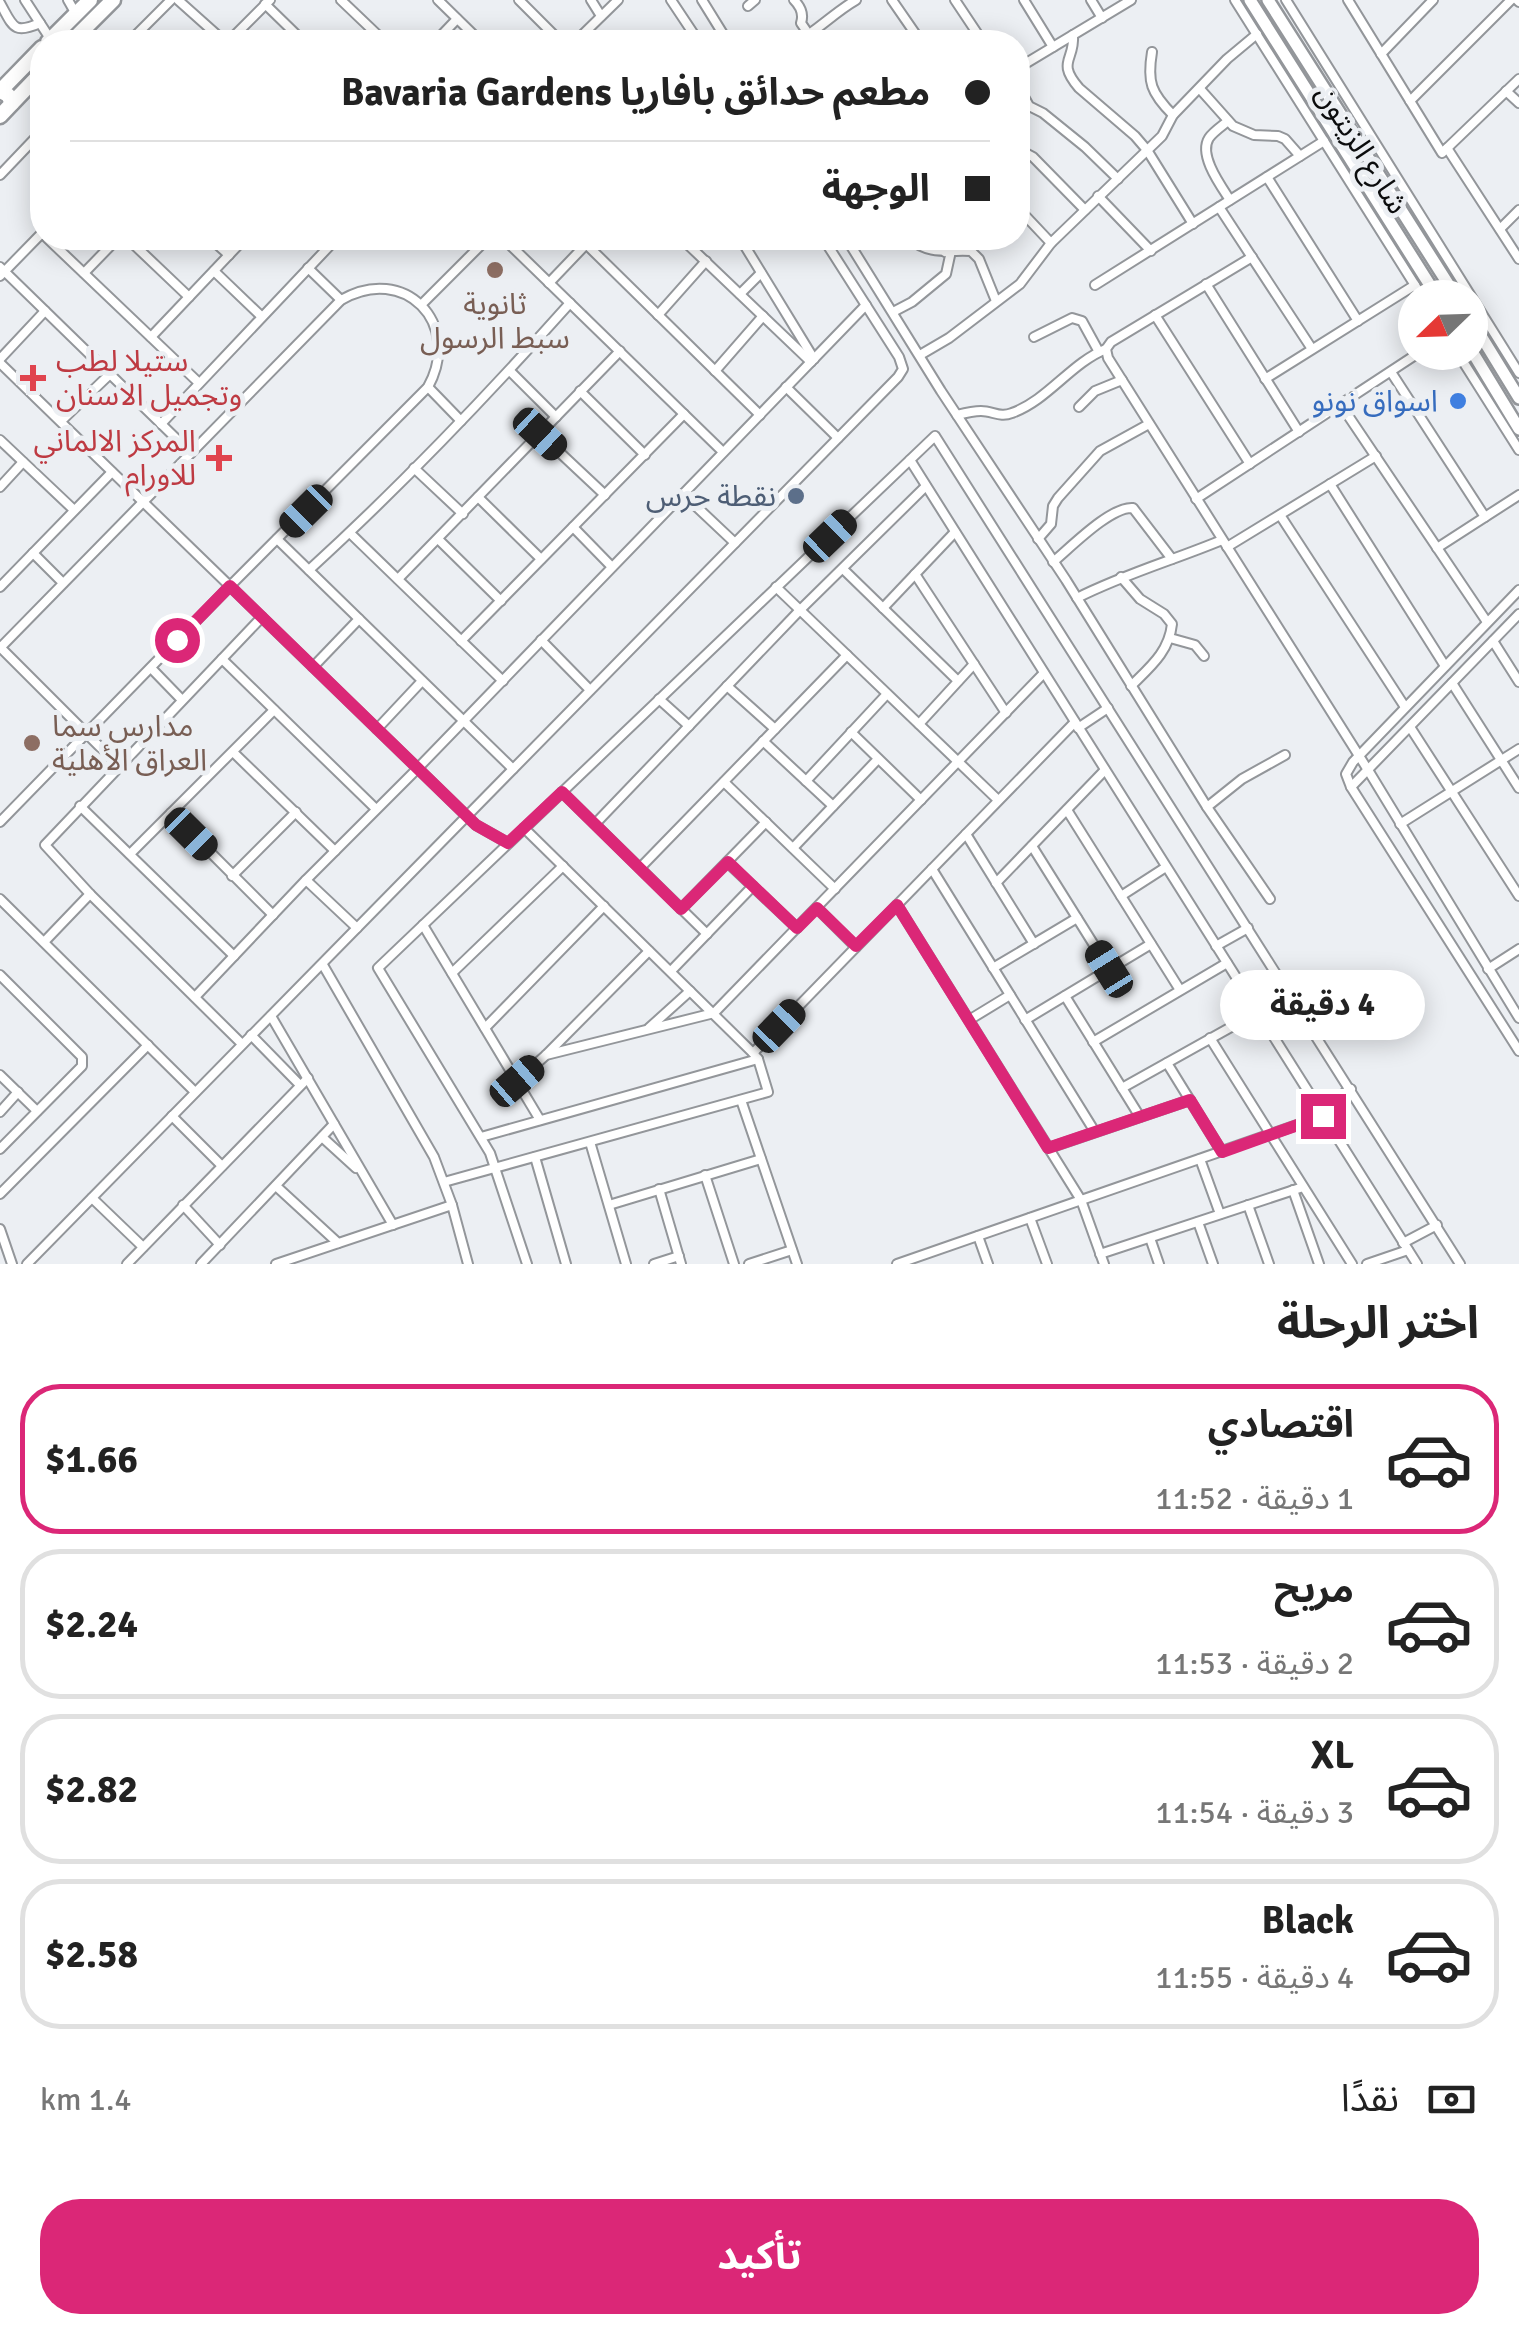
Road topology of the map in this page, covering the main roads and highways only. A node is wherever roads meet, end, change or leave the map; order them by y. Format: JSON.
{"nodes":[{"id":1,"x":90,"y":0,"type":"edge"},
{"id":2,"x":113,"y":0,"type":"edge"},
{"id":3,"x":1250,"y":0,"type":"edge"},
{"id":4,"x":1268,"y":0,"type":"edge"},
{"id":5,"x":72,"y":7,"type":"edge"},
{"id":6,"x":56,"y":30,"type":"edge"},
{"id":7,"x":83,"y":30,"type":"edge"},
{"id":8,"x":30,"y":59,"type":"edge"},
{"id":9,"x":25,"y":64,"type":"junction"},
{"id":10,"x":30,"y":72,"type":"edge"},
{"id":11,"x":2,"y":84,"type":"edge"},
{"id":12,"x":30,"y":84,"type":"edge"},
{"id":13,"x":12,"y":103,"type":"junction"},
{"id":14,"x":0,"y":116,"type":"edge"},
{"id":15,"x":1424,"y":280,"type":"edge"},
{"id":16,"x":1446,"y":280,"type":"edge"},
{"id":17,"x":1488,"y":347,"type":"edge"},
{"id":18,"x":1500,"y":366,"type":"junction"},
{"id":19,"x":1484,"y":370,"type":"edge"},
{"id":20,"x":1487,"y":374,"type":"junction"},
{"id":21,"x":1519,"y":398,"type":"edge"},
{"id":22,"x":1519,"y":428,"type":"edge"}],
"edges":[{"from":1,"to":5,"type":"highway"},
{"from":2,"to":7,"type":"highway"},
{"from":3,"to":15,"type":"main road","name":"شارع الزيتون"},
{"from":4,"to":16,"type":"main road","name":"شارع الزيتون"},
{"from":5,"to":6,"type":"highway"},
{"from":8,"to":9,"type":"highway"},
{"from":9,"to":10,"type":"highway"},
{"from":9,"to":11,"type":"highway"},
{"from":11,"to":13,"type":"highway"},
{"from":12,"to":13,"type":"highway"},
{"from":13,"to":14,"type":"highway"},
{"from":17,"to":18,"type":"main road"},
{"from":18,"to":20,"type":"main road"},
{"from":18,"to":21,"type":"main road"},
{"from":19,"to":20,"type":"main road"},
{"from":20,"to":22,"type":"main road"}]}
